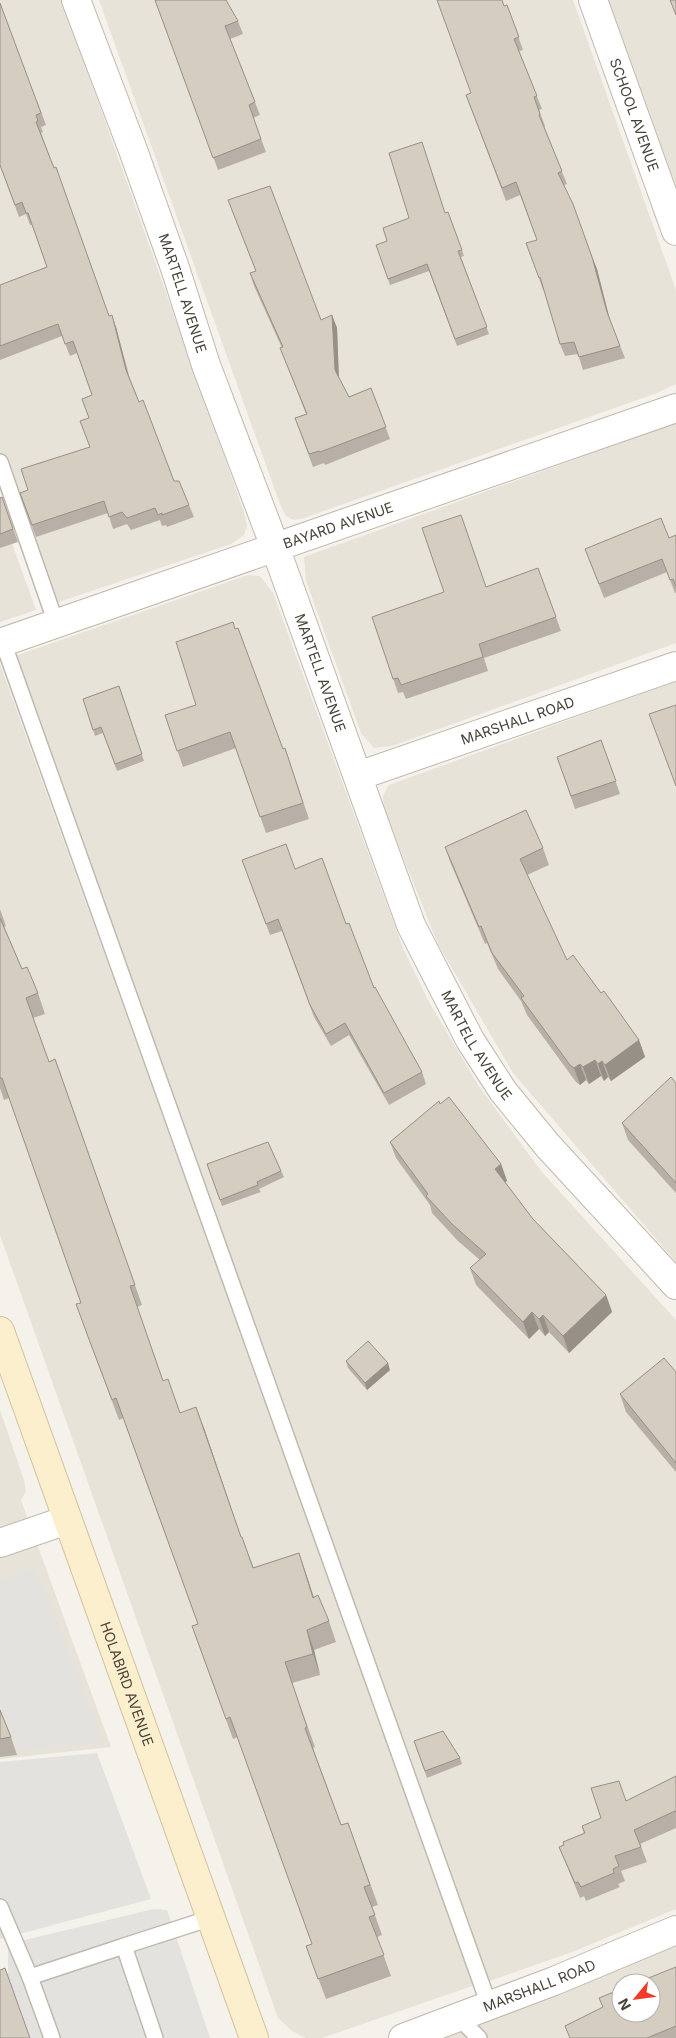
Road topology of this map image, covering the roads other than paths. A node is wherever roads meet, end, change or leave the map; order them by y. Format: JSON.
{"nodes":[{"id":1,"x":76,"y":0,"type":"edge"},
{"id":2,"x":593,"y":0,"type":"edge"},
{"id":3,"x":676,"y":231,"type":"edge"},
{"id":4,"x":676,"y":408,"type":"edge"},
{"id":5,"x":0,"y":462,"type":"edge"},
{"id":6,"x":275,"y":547,"type":"junction"},
{"id":7,"x":56,"y":623,"type":"junction"},
{"id":8,"x":1,"y":643,"type":"edge"},
{"id":9,"x":676,"y":666,"type":"edge"},
{"id":10,"x":358,"y":776,"type":"junction"},
{"id":11,"x":676,"y":1284,"type":"edge"},
{"id":12,"x":0,"y":1331,"type":"edge"},
{"id":13,"x":67,"y":1520,"type":"junction"},
{"id":14,"x":0,"y":1543,"type":"edge"},
{"id":15,"x":0,"y":1907,"type":"edge"},
{"id":16,"x":210,"y":1918,"type":"junction"},
{"id":17,"x":676,"y":1930,"type":"edge"},
{"id":18,"x":124,"y":1946,"type":"junction"},
{"id":19,"x":30,"y":1977,"type":"junction"},
{"id":20,"x":489,"y":2005,"type":"junction"},
{"id":21,"x":458,"y":2017,"type":"junction"},
{"id":22,"x":52,"y":2038,"type":"edge"},
{"id":23,"x":155,"y":2038,"type":"edge"},
{"id":24,"x":254,"y":2038,"type":"edge"},
{"id":25,"x":403,"y":2038,"type":"edge"},
{"id":26,"x":479,"y":2038,"type":"edge"}],
"edges":[{"from":1,"to":6,"type":"street","name":"MARTELL AVENUE"},
{"from":2,"to":3,"type":"street","name":"SCHOOL AVENUE"},
{"from":4,"to":6,"type":"street","name":"BAYARD AVENUE"},
{"from":5,"to":7,"type":"lane"},
{"from":6,"to":7,"type":"street","name":"BAYARD AVENUE"},
{"from":6,"to":10,"type":"street","name":"MARTELL AVENUE"},
{"from":7,"to":8,"type":"street","name":"BAYARD AVENUE"},
{"from":8,"to":20,"type":"lane"},
{"from":9,"to":10,"type":"street","name":"MARSHALL ROAD"},
{"from":10,"to":11,"type":"street","name":"MARTELL AVENUE"},
{"from":12,"to":13,"type":"main road","name":"HOLABIRD AVENUE"},
{"from":13,"to":14,"type":"street"},
{"from":13,"to":16,"type":"main road","name":"HOLABIRD AVENUE"},
{"from":15,"to":19,"type":"lane"},
{"from":16,"to":18,"type":"lane"},
{"from":16,"to":24,"type":"main road","name":"HOLABIRD AVENUE"},
{"from":17,"to":20,"type":"street","name":"MARSHALL ROAD"},
{"from":18,"to":19,"type":"lane"},
{"from":18,"to":23,"type":"lane"},
{"from":19,"to":22,"type":"lane"},
{"from":20,"to":21,"type":"street","name":"MARSHALL ROAD"},
{"from":21,"to":25,"type":"street","name":"MARSHALL ROAD"},
{"from":21,"to":26,"type":"lane"}]}
